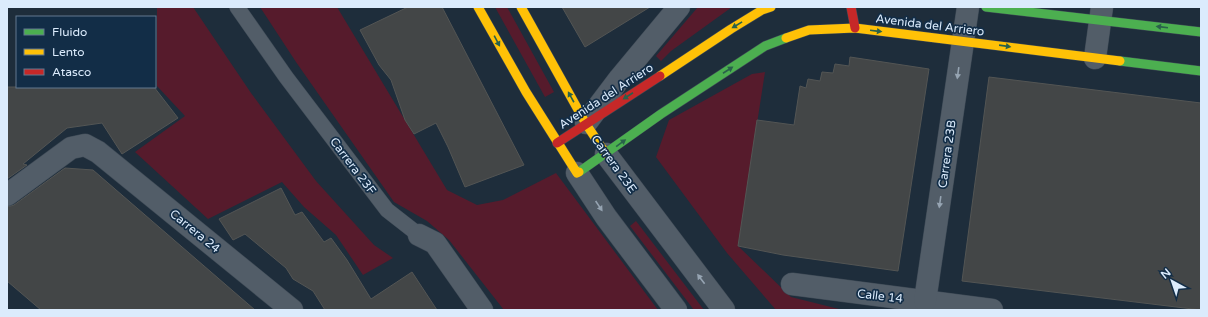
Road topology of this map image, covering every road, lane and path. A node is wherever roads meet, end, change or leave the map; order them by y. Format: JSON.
{"nodes":[{"id":1,"x":237,"y":7,"type":"edge"},
{"id":2,"x":478,"y":7,"type":"edge"},
{"id":3,"x":521,"y":7,"type":"edge"},
{"id":4,"x":679,"y":7,"type":"edge"},
{"id":5,"x":771,"y":7,"type":"edge"},
{"id":6,"x":851,"y":7,"type":"edge"},
{"id":7,"x":968,"y":7,"type":"edge"},
{"id":8,"x":986,"y":7,"type":"edge"},
{"id":9,"x":1101,"y":13,"type":"edge"},
{"id":10,"x":855,"y":28,"type":"junction"},
{"id":11,"x":1201,"y":32,"type":"edge"},
{"id":12,"x":963,"y":40,"type":"junction"},
{"id":13,"x":1094,"y":58,"type":"junction"},
{"id":14,"x":1201,"y":72,"type":"edge"},
{"id":15,"x":586,"y":124,"type":"junction"},
{"id":16,"x":557,"y":143,"type":"junction"},
{"id":17,"x":606,"y":154,"type":"junction"},
{"id":18,"x":577,"y":173,"type":"junction"},
{"id":19,"x":7,"y":195,"type":"edge"},
{"id":20,"x":420,"y":235,"type":"joint"},
{"id":21,"x":792,"y":284,"type":"dead end"},
{"id":22,"x":925,"y":301,"type":"junction"},
{"id":23,"x":292,"y":310,"type":"edge"},
{"id":24,"x":482,"y":310,"type":"edge"},
{"id":25,"x":676,"y":310,"type":"edge"},
{"id":26,"x":724,"y":310,"type":"edge"},
{"id":27,"x":992,"y":310,"type":"edge"}],
"edges":[{"from":1,"to":20,"type":"lane","name":"Carrera 23F"},
{"from":2,"to":16,"type":"street","one_way":true},
{"from":15,"to":3,"type":"street","name":"Carrera 23E","one_way":true},
{"from":4,"to":15,"type":"street"},
{"from":5,"to":15,"type":"street","name":"Avenida del Arriero","one_way":true},
{"from":6,"to":10,"type":"street"},
{"from":7,"to":12,"type":"street","name":"Carrera 23B"},
{"from":8,"to":9,"type":"street","name":"Avenida del Arriero"},
{"from":11,"to":9,"type":"street","name":"Avenida del Arriero","one_way":true},
{"from":9,"to":13,"type":"street"},
{"from":10,"to":12,"type":"street","name":"Avenida del Arriero","one_way":true},
{"from":17,"to":10,"type":"street","name":"Avenida del Arriero","one_way":true},
{"from":12,"to":13,"type":"street","name":"Avenida del Arriero","one_way":true},
{"from":12,"to":22,"type":"street","name":"Carrera 23B","one_way":true},
{"from":13,"to":14,"type":"street","name":"Avenida del Arriero"},
{"from":15,"to":16,"type":"street","name":"Avenida del Arriero"},
{"from":15,"to":17,"type":"street","name":"Carrera 23E"},
{"from":16,"to":18,"type":"street"},
{"from":17,"to":18,"type":"street","name":"Avenida del Arriero"},
{"from":26,"to":17,"type":"street","name":"Carrera 23E","one_way":true},
{"from":18,"to":25,"type":"street","one_way":true},
{"from":19,"to":23,"type":"street","name":"Carrera 24"},
{"from":20,"to":24,"type":"street","name":"Carrera 23F"},
{"from":21,"to":22,"type":"street","name":"Calle 14"},
{"from":22,"to":27,"type":"street","name":"Calle 14"}]}
